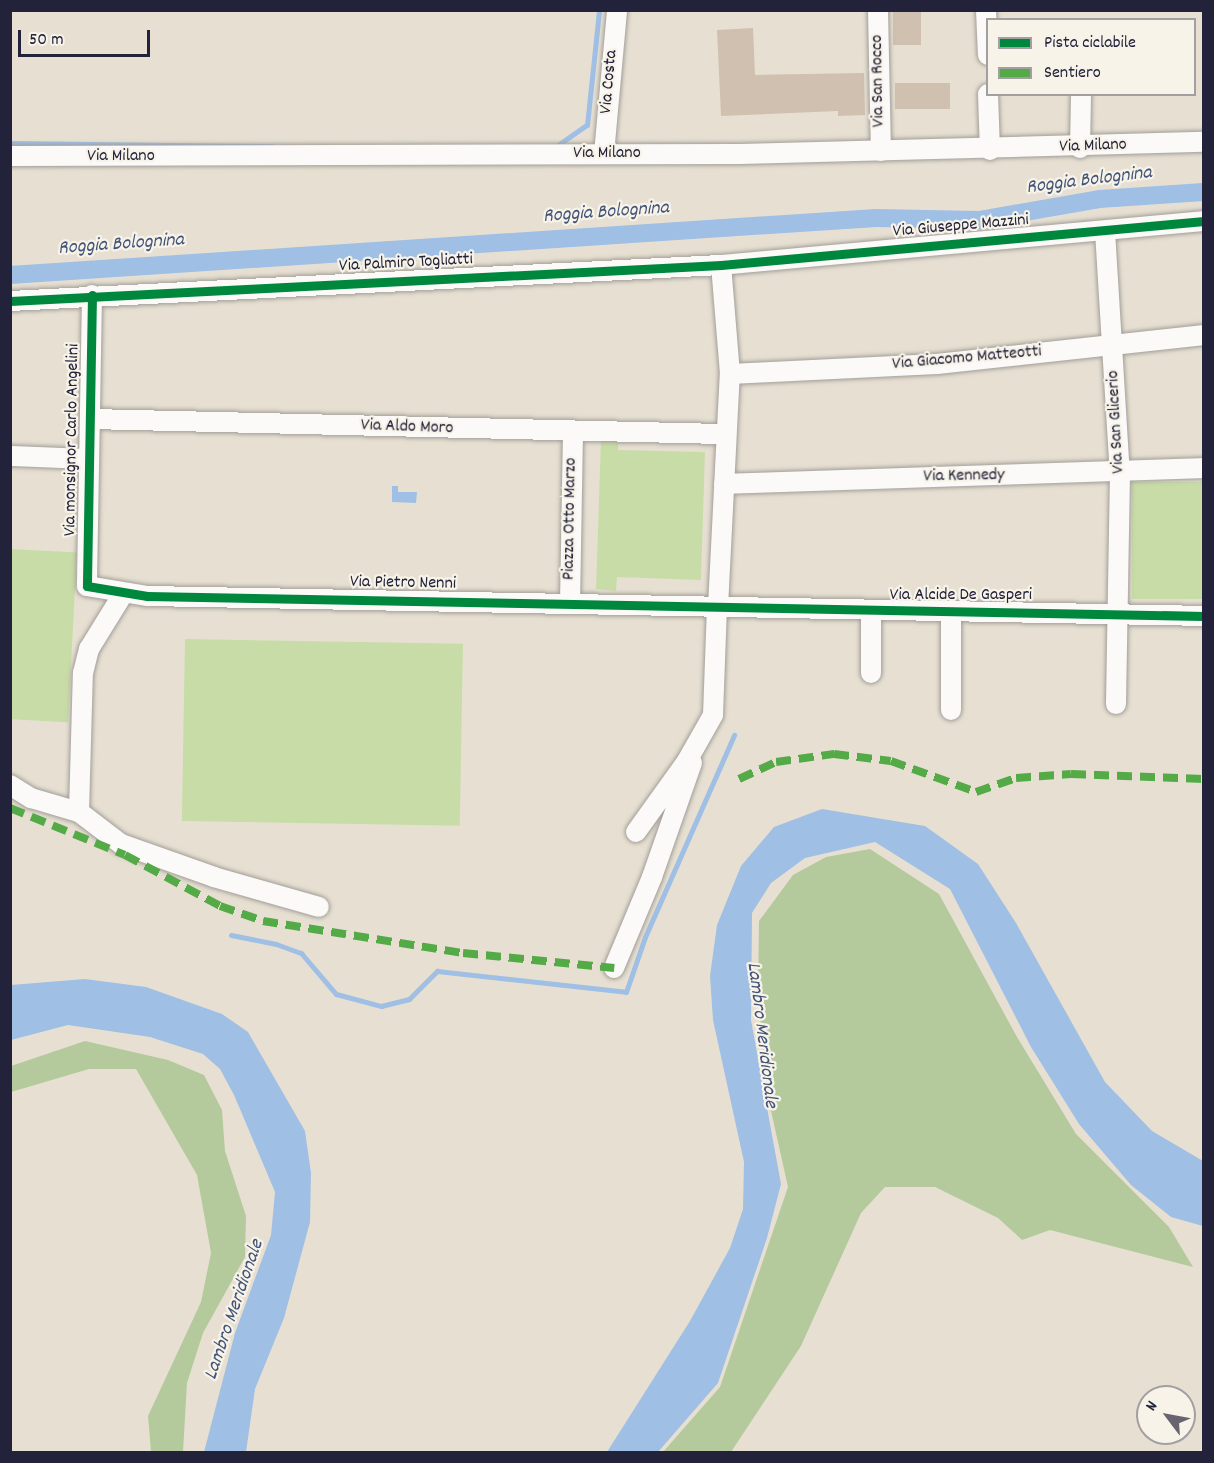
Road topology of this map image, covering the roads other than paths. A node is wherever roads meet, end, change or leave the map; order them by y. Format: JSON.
{"nodes":[{"id":1,"x":617,"y":10,"type":"edge"},
{"id":2,"x":878,"y":10,"type":"edge"},
{"id":3,"x":988,"y":96,"type":"edge"},
{"id":4,"x":1081,"y":96,"type":"edge"},
{"id":5,"x":1203,"y":142,"type":"edge"},
{"id":6,"x":1080,"y":148,"type":"junction"},
{"id":7,"x":990,"y":150,"type":"junction"},
{"id":8,"x":881,"y":152,"type":"junction"},
{"id":9,"x":604,"y":154,"type":"junction"},
{"id":10,"x":10,"y":156,"type":"edge"},
{"id":11,"x":1203,"y":221,"type":"edge"},
{"id":12,"x":1105,"y":231,"type":"junction"},
{"id":13,"x":721,"y":266,"type":"junction"},
{"id":14,"x":93,"y":295,"type":"junction"},
{"id":15,"x":10,"y":301,"type":"edge"},
{"id":16,"x":1203,"y":335,"type":"edge"},
{"id":17,"x":1113,"y":344,"type":"junction"},
{"id":18,"x":730,"y":374,"type":"junction"},
{"id":19,"x":90,"y":419,"type":"junction"},
{"id":20,"x":573,"y":433,"type":"junction"},
{"id":21,"x":724,"y":434,"type":"junction"},
{"id":22,"x":10,"y":456,"type":"edge"},
{"id":23,"x":89,"y":459,"type":"junction"},
{"id":24,"x":1203,"y":468,"type":"edge"},
{"id":25,"x":1120,"y":473,"type":"junction"},
{"id":26,"x":724,"y":484,"type":"junction"},
{"id":27,"x":87,"y":586,"type":"joint"},
{"id":28,"x":123,"y":594,"type":"junction"},
{"id":29,"x":570,"y":604,"type":"junction"},
{"id":30,"x":717,"y":607,"type":"junction"},
{"id":31,"x":871,"y":612,"type":"junction"},
{"id":32,"x":1117,"y":613,"type":"junction"},
{"id":33,"x":951,"y":614,"type":"junction"},
{"id":34,"x":1203,"y":616,"type":"edge"},
{"id":35,"x":871,"y":673,"type":"dead end"},
{"id":36,"x":1116,"y":704,"type":"dead end"},
{"id":37,"x":951,"y":710,"type":"dead end"},
{"id":38,"x":698,"y":740,"type":"junction"},
{"id":39,"x":10,"y":785,"type":"edge"},
{"id":40,"x":79,"y":812,"type":"junction"},
{"id":41,"x":636,"y":832,"type":"dead end"},
{"id":42,"x":320,"y":908,"type":"dead end"},
{"id":43,"x":614,"y":968,"type":"dead end"}],
"edges":[{"from":1,"to":9,"type":"street","name":"Via Costa"},
{"from":2,"to":8,"type":"street","name":"Via San Rocco"},
{"from":3,"to":7,"type":"street"},
{"from":4,"to":6,"type":"street"},
{"from":5,"to":6,"type":"street","name":"Via Milano"},
{"from":6,"to":7,"type":"street","name":"Via Milano"},
{"from":7,"to":8,"type":"street","name":"Via Milano"},
{"from":8,"to":9,"type":"street","name":"Via Milano"},
{"from":9,"to":10,"type":"street","name":"Via Milano"},
{"from":11,"to":12,"type":"street","name":"Via Giuseppe Mazzini"},
{"from":12,"to":13,"type":"street","name":"Via Giuseppe Mazzini"},
{"from":12,"to":17,"type":"street","name":"Via San Glicerio"},
{"from":13,"to":14,"type":"street","name":"Via Palmiro Togliatti"},
{"from":13,"to":18,"type":"street"},
{"from":14,"to":15,"type":"street","name":"Via Palmiro Togliatti"},
{"from":14,"to":19,"type":"street","name":"Via monsignor Carlo Angelini"},
{"from":16,"to":17,"type":"street","name":"Via Giacomo Matteotti"},
{"from":17,"to":18,"type":"street","name":"Via Giacomo Matteotti"},
{"from":17,"to":25,"type":"street","name":"Via San Glicerio"},
{"from":18,"to":21,"type":"street"},
{"from":19,"to":20,"type":"street","name":"Via Aldo Moro"},
{"from":19,"to":23,"type":"street","name":"Via monsignor Carlo Angelini"},
{"from":20,"to":21,"type":"street","name":"Via Aldo Moro"},
{"from":20,"to":29,"type":"street","name":"Piazza Otto Marzo"},
{"from":21,"to":26,"type":"street"},
{"from":22,"to":23,"type":"street"},
{"from":23,"to":27,"type":"street","name":"Via monsignor Carlo Angelini"},
{"from":24,"to":25,"type":"street","name":"Via Kennedy"},
{"from":25,"to":26,"type":"street","name":"Via Kennedy"},
{"from":25,"to":32,"type":"street","name":"Via San Glicerio"},
{"from":26,"to":30,"type":"street"},
{"from":27,"to":28,"type":"street","name":"Via Pietro Nenni"},
{"from":28,"to":29,"type":"street","name":"Via Pietro Nenni"},
{"from":28,"to":40,"type":"street"},
{"from":29,"to":30,"type":"street","name":"Via Pietro Nenni"},
{"from":30,"to":31,"type":"street","name":"Via Alcide De Gasperi"},
{"from":30,"to":38,"type":"street"},
{"from":31,"to":33,"type":"street","name":"Via Alcide De Gasperi"},
{"from":31,"to":35,"type":"street"},
{"from":32,"to":33,"type":"street","name":"Via Alcide De Gasperi"},
{"from":32,"to":34,"type":"street","name":"Via Alcide De Gasperi"},
{"from":32,"to":36,"type":"street","name":"Via San Glicerio"},
{"from":33,"to":37,"type":"street"},
{"from":38,"to":41,"type":"street"},
{"from":38,"to":43,"type":"street"},
{"from":39,"to":40,"type":"street"},
{"from":40,"to":42,"type":"street"}]}
